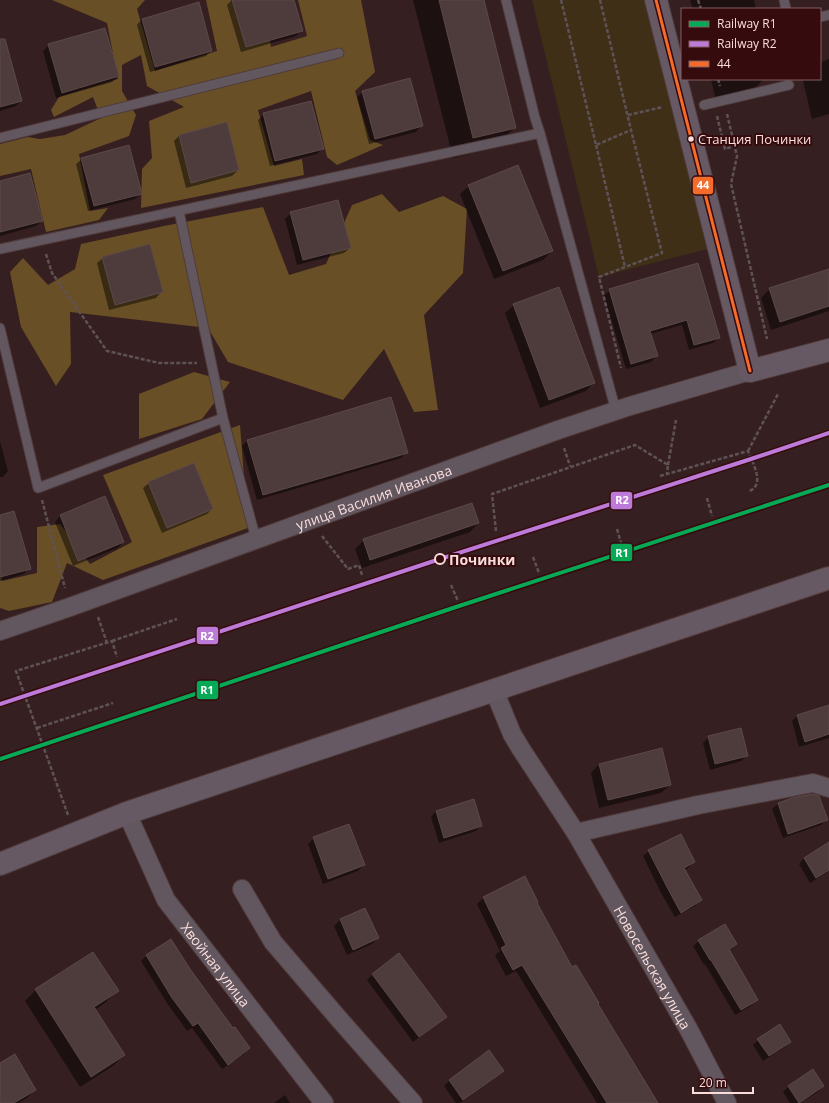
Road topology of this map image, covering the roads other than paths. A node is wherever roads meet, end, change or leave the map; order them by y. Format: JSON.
{"nodes":[{"id":1,"x":506,"y":0,"type":"edge"},
{"id":2,"x":656,"y":0,"type":"edge"},
{"id":3,"x":339,"y":53,"type":"dead end"},
{"id":4,"x":789,"y":85,"type":"dead end"},
{"id":5,"x":704,"y":105,"type":"dead end"},
{"id":6,"x":540,"y":133,"type":"junction"},
{"id":7,"x":0,"y":138,"type":"edge"},
{"id":8,"x":179,"y":211,"type":"junction"},
{"id":9,"x":0,"y":249,"type":"edge"},
{"id":10,"x":0,"y":328,"type":"edge"},
{"id":11,"x":829,"y":350,"type":"edge"},
{"id":12,"x":750,"y":371,"type":"junction"},
{"id":13,"x":616,"y":411,"type":"junction"},
{"id":14,"x":223,"y":418,"type":"junction"},
{"id":15,"x":256,"y":539,"type":"junction"},
{"id":16,"x":829,"y":578,"type":"edge"},
{"id":17,"x":0,"y":631,"type":"edge"},
{"id":18,"x":494,"y":690,"type":"junction"},
{"id":19,"x":829,"y":788,"type":"edge"},
{"id":20,"x":127,"y":813,"type":"junction"},
{"id":21,"x":576,"y":833,"type":"junction"},
{"id":22,"x":0,"y":864,"type":"edge"},
{"id":23,"x":242,"y":889,"type":"dead end"},
{"id":24,"x":324,"y":1103,"type":"edge"},
{"id":25,"x":413,"y":1103,"type":"edge"},
{"id":26,"x":727,"y":1103,"type":"edge"}],
"edges":[{"from":1,"to":6,"type":"lane"},
{"from":2,"to":12,"type":"street"},
{"from":3,"to":7,"type":"lane"},
{"from":4,"to":5,"type":"lane"},
{"from":6,"to":8,"type":"lane"},
{"from":6,"to":13,"type":"lane"},
{"from":8,"to":9,"type":"lane"},
{"from":8,"to":14,"type":"lane"},
{"from":10,"to":14,"type":"lane"},
{"from":11,"to":12,"type":"street"},
{"from":12,"to":13,"type":"street","name":"улица Василия Иванова"},
{"from":13,"to":15,"type":"street","name":"улица Василия Иванова"},
{"from":14,"to":15,"type":"lane"},
{"from":15,"to":17,"type":"street","name":"улица Василия Иванова"},
{"from":16,"to":18,"type":"street"},
{"from":18,"to":20,"type":"street"},
{"from":18,"to":21,"type":"street","name":"Новосельская улица"},
{"from":19,"to":21,"type":"street"},
{"from":20,"to":22,"type":"street"},
{"from":20,"to":24,"type":"street","name":"Хвойная улица"},
{"from":21,"to":26,"type":"street","name":"Новосельская улица"},
{"from":23,"to":25,"type":"street"}]}
